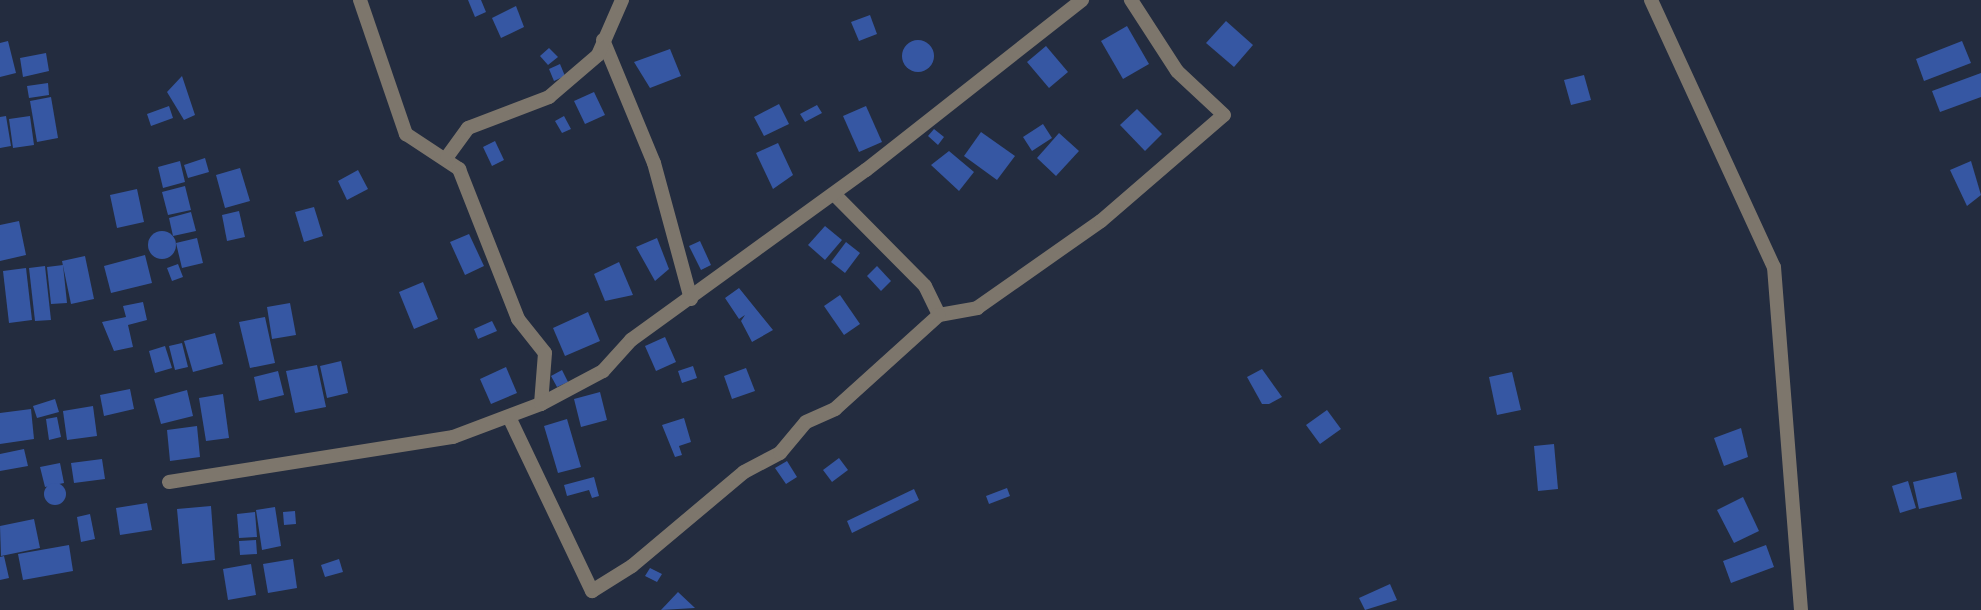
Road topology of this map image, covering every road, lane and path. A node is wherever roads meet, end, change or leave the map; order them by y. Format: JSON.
{"nodes":[{"id":1,"x":360,"y":0,"type":"edge"},
{"id":2,"x":622,"y":0,"type":"edge"},
{"id":3,"x":1082,"y":0,"type":"edge"},
{"id":4,"x":1131,"y":0,"type":"edge"},
{"id":5,"x":1651,"y":0,"type":"edge"},
{"id":6,"x":603,"y":40,"type":"junction"},
{"id":7,"x":447,"y":156,"type":"junction"},
{"id":8,"x":834,"y":194,"type":"junction"},
{"id":9,"x":691,"y":299,"type":"junction"},
{"id":10,"x":939,"y":315,"type":"junction"},
{"id":11,"x":541,"y":404,"type":"junction"},
{"id":12,"x":509,"y":417,"type":"junction"},
{"id":13,"x":169,"y":482,"type":"dead end"},
{"id":14,"x":1801,"y":610,"type":"edge"}],
"edges":[{"from":1,"to":7,"type":"street"},
{"from":2,"to":6,"type":"street"},
{"from":3,"to":8,"type":"street"},
{"from":4,"to":10,"type":"street"},
{"from":5,"to":14,"type":"street"},
{"from":6,"to":7,"type":"street"},
{"from":6,"to":9,"type":"street"},
{"from":7,"to":11,"type":"street"},
{"from":8,"to":9,"type":"street"},
{"from":8,"to":10,"type":"street"},
{"from":9,"to":11,"type":"street"},
{"from":10,"to":12,"type":"street"},
{"from":11,"to":12,"type":"street"},
{"from":12,"to":13,"type":"street"}]}
